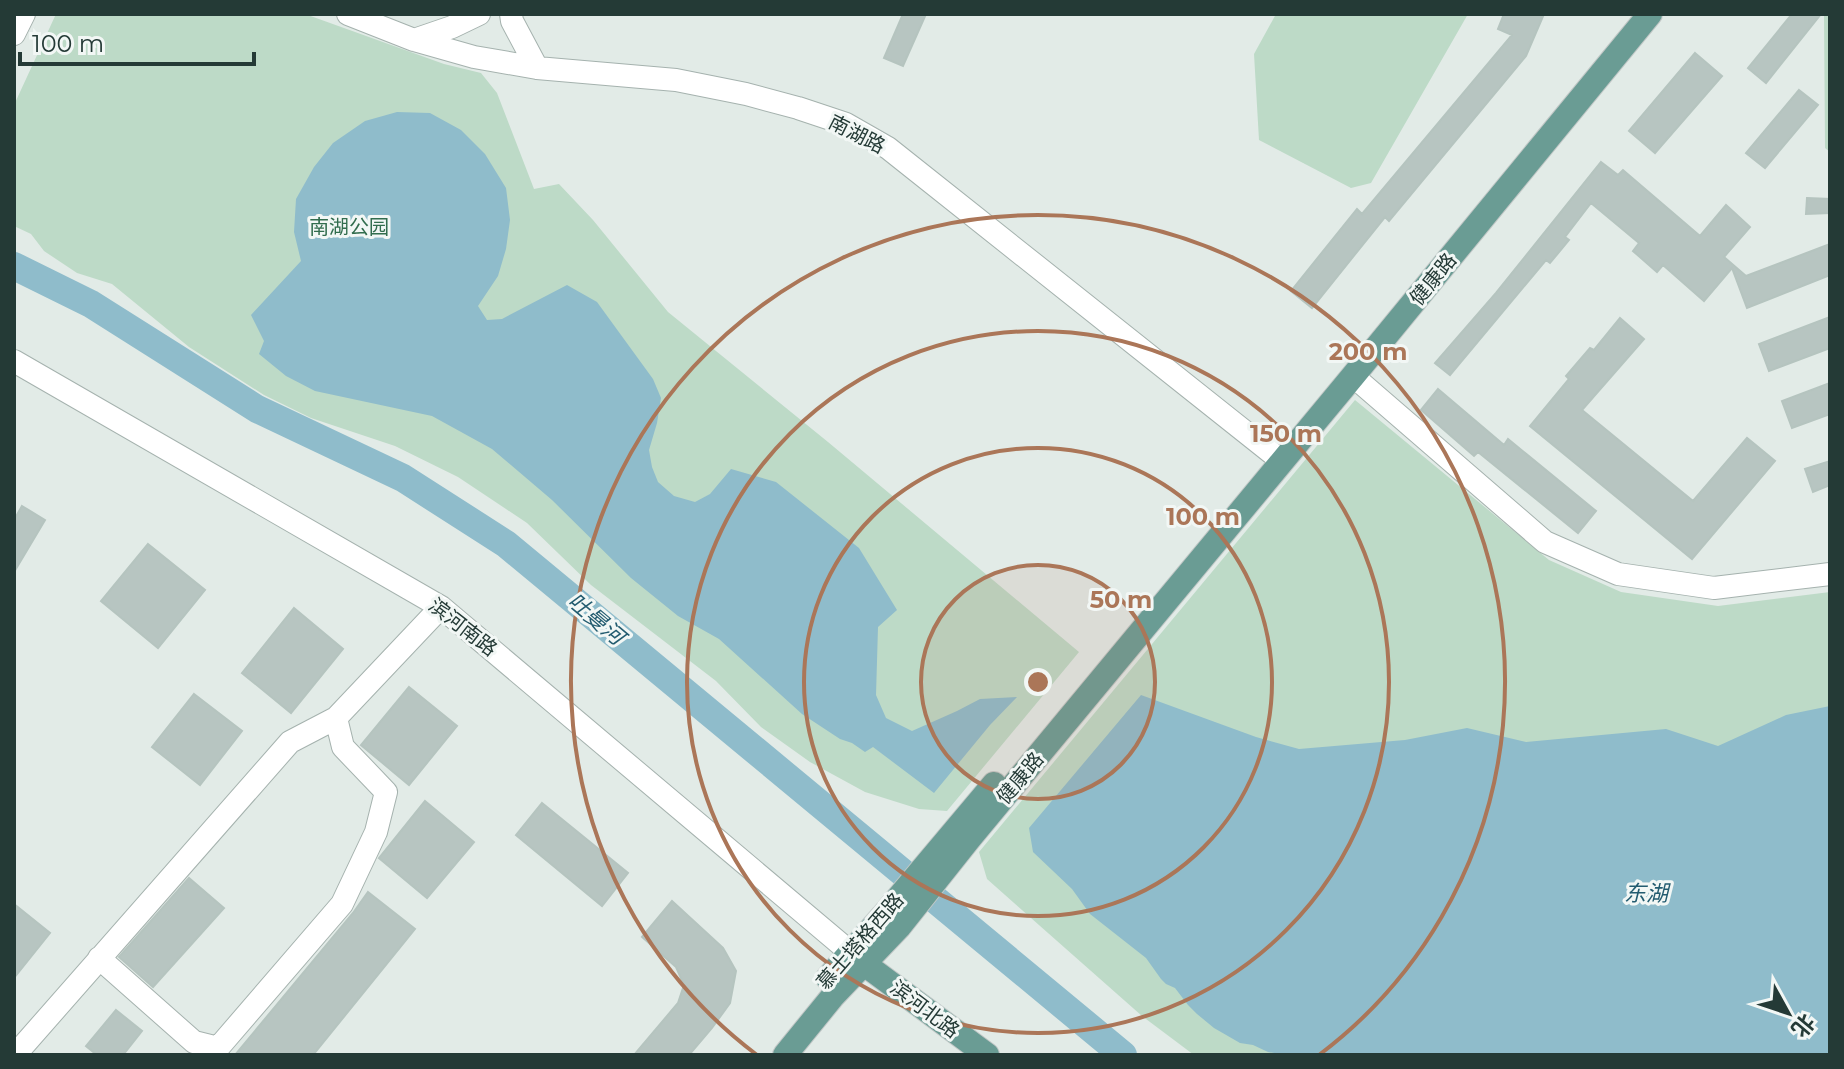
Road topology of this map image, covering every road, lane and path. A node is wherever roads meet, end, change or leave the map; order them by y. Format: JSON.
{"nodes":[{"id":1,"x":24,"y":14,"type":"edge"},
{"id":2,"x":348,"y":14,"type":"edge"},
{"id":3,"x":479,"y":14,"type":"edge"},
{"id":4,"x":511,"y":14,"type":"edge"},
{"id":5,"x":1631,"y":14,"type":"edge"},
{"id":6,"x":1650,"y":14,"type":"edge"},
{"id":7,"x":14,"y":34,"type":"edge"},
{"id":8,"x":414,"y":40,"type":"junction"},
{"id":9,"x":537,"y":68,"type":"junction"},
{"id":10,"x":14,"y":361,"type":"edge"},
{"id":11,"x":1353,"y":376,"type":"junction"},
{"id":12,"x":1273,"y":454,"type":"junction"},
{"id":13,"x":1830,"y":574,"type":"edge"},
{"id":14,"x":441,"y":607,"type":"junction"},
{"id":15,"x":336,"y":718,"type":"junction"},
{"id":16,"x":962,"y":834,"type":"junction"},
{"id":17,"x":857,"y":957,"type":"junction"},
{"id":18,"x":99,"y":958,"type":"junction"},
{"id":19,"x":15,"y":1055,"type":"edge"},
{"id":20,"x":767,"y":1055,"type":"edge"},
{"id":21,"x":785,"y":1055,"type":"edge"},
{"id":22,"x":987,"y":1055,"type":"edge"}],
"edges":[{"from":1,"to":7,"type":"street"},
{"from":2,"to":8,"type":"street","name":"南湖路"},
{"from":3,"to":8,"type":"street"},
{"from":4,"to":9,"type":"street"},
{"from":5,"to":12,"type":"main road","name":"健康路"},
{"from":6,"to":11,"type":"main road","name":"健康路"},
{"from":8,"to":9,"type":"street","name":"南湖路"},
{"from":9,"to":12,"type":"street","name":"南湖路"},
{"from":10,"to":14,"type":"street","name":"滨河南路"},
{"from":11,"to":13,"type":"street"},
{"from":11,"to":16,"type":"main road","name":"健康路"},
{"from":12,"to":16,"type":"main road","name":"健康路"},
{"from":14,"to":15,"type":"street"},
{"from":14,"to":17,"type":"street","name":"滨河南路"},
{"from":15,"to":18,"type":"street"},
{"from":15,"to":18,"type":"street"},
{"from":16,"to":17,"type":"main road","name":"慕士塔格西路"},
{"from":17,"to":20,"type":"main road","name":"慕士塔格西路"},
{"from":17,"to":21,"type":"main road","name":"慕士塔格西路"},
{"from":17,"to":22,"type":"main road","name":"滨河北路"},
{"from":18,"to":19,"type":"street"}]}
